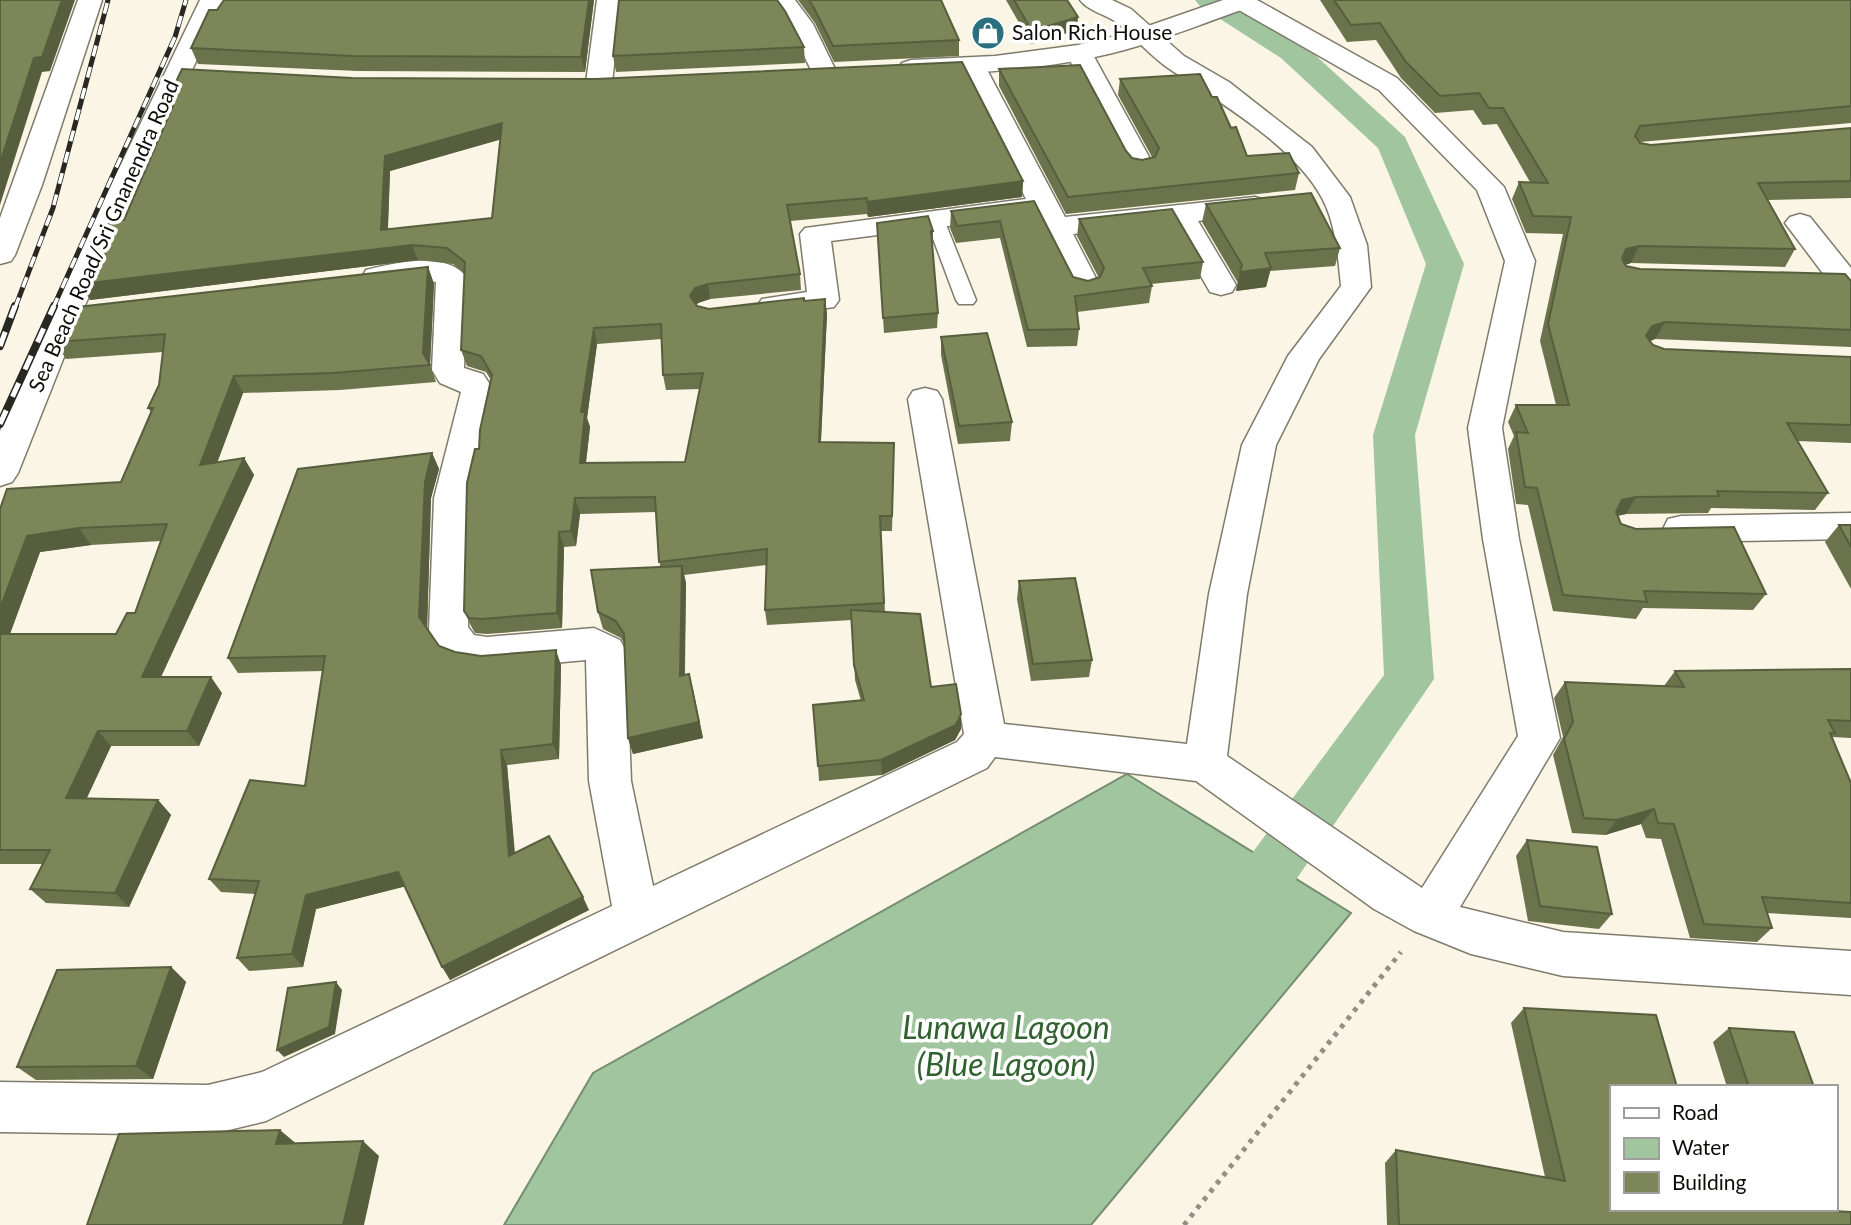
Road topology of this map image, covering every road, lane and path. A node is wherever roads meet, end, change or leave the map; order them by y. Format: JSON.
{"nodes":[{"id":1,"x":90,"y":0,"type":"edge"},
{"id":2,"x":212,"y":0,"type":"edge"},
{"id":3,"x":609,"y":0,"type":"edge"},
{"id":4,"x":783,"y":0,"type":"edge"},
{"id":5,"x":1092,"y":0,"type":"edge"},
{"id":6,"x":1236,"y":2,"type":"edge"},
{"id":7,"x":1160,"y":29,"type":"junction"},
{"id":8,"x":1079,"y":53,"type":"junction"},
{"id":9,"x":972,"y":66,"type":"junction"},
{"id":10,"x":890,"y":69,"type":"edge"},
{"id":11,"x":850,"y":70,"type":"edge"},
{"id":12,"x":822,"y":71,"type":"junction"},
{"id":13,"x":796,"y":73,"type":"edge"},
{"id":14,"x":625,"y":82,"type":"edge"},
{"id":15,"x":1140,"y":166,"type":"edge"},
{"id":16,"x":1310,"y":200,"type":"junction"},
{"id":17,"x":1180,"y":214,"type":"junction"},
{"id":18,"x":1050,"y":216,"type":"junction"},
{"id":19,"x":934,"y":217,"type":"junction"},
{"id":20,"x":1800,"y":223,"type":"dead end"},
{"id":21,"x":0,"y":255,"type":"edge"},
{"id":22,"x":1806,"y":279,"type":"edge"},
{"id":23,"x":350,"y":280,"type":"edge"},
{"id":24,"x":1222,"y":285,"type":"dead end"},
{"id":25,"x":1849,"y":285,"type":"edge"},
{"id":26,"x":1085,"y":286,"type":"edge"},
{"id":27,"x":966,"y":300,"type":"dead end"},
{"id":28,"x":748,"y":308,"type":"edge"},
{"id":29,"x":106,"y":309,"type":"edge"},
{"id":30,"x":65,"y":314,"type":"junction"},
{"id":31,"x":925,"y":399,"type":"dead end"},
{"id":32,"x":0,"y":473,"type":"edge"},
{"id":33,"x":1851,"y":526,"type":"edge"},
{"id":34,"x":1653,"y":530,"type":"edge"},
{"id":35,"x":986,"y":738,"type":"junction"},
{"id":36,"x":1214,"y":770,"type":"junction"},
{"id":37,"x":1430,"y":916,"type":"junction"},
{"id":38,"x":637,"y":917,"type":"junction"},
{"id":39,"x":1851,"y":973,"type":"edge"},
{"id":40,"x":0,"y":1107,"type":"edge"},
{"id":41,"x":1184,"y":1225,"type":"edge"}],
"edges":[{"from":1,"to":21,"type":"street"},
{"from":2,"to":30,"type":"street","name":"Sea Beach Road/Sri Gnanendra Road"},
{"from":3,"to":14,"type":"street"},
{"from":4,"to":12,"type":"street"},
{"from":5,"to":7,"type":"street"},
{"from":6,"to":7,"type":"street"},
{"from":6,"to":37,"type":"street"},
{"from":7,"to":8,"type":"street"},
{"from":7,"to":16,"type":"street"},
{"from":8,"to":9,"type":"street"},
{"from":8,"to":15,"type":"street"},
{"from":9,"to":10,"type":"street"},
{"from":9,"to":18,"type":"street"},
{"from":11,"to":12,"type":"street"},
{"from":12,"to":13,"type":"street"},
{"from":16,"to":17,"type":"street"},
{"from":16,"to":36,"type":"street"},
{"from":17,"to":18,"type":"street"},
{"from":17,"to":24,"type":"street"},
{"from":18,"to":19,"type":"street"},
{"from":18,"to":26,"type":"street"},
{"from":19,"to":27,"type":"lane"},
{"from":19,"to":28,"type":"street"},
{"from":20,"to":25,"type":"street"},
{"from":22,"to":25,"type":"street"},
{"from":23,"to":38,"type":"street"},
{"from":29,"to":30,"type":"street"},
{"from":30,"to":32,"type":"street","name":"Sea Beach Road/Sri Gnanendra Road"},
{"from":31,"to":35,"type":"street"},
{"from":33,"to":34,"type":"street"},
{"from":35,"to":36,"type":"street"},
{"from":35,"to":38,"type":"street"},
{"from":36,"to":37,"type":"street"},
{"from":37,"to":39,"type":"street"},
{"from":37,"to":41,"type":"path"},
{"from":38,"to":40,"type":"street"}]}
